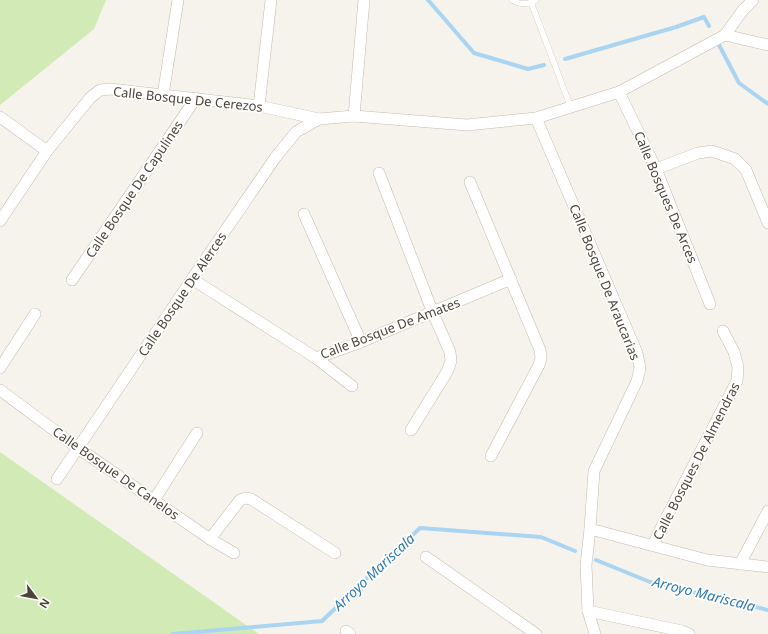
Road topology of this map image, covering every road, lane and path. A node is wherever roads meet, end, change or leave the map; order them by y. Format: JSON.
{"nodes":[{"id":1,"x":178,"y":0,"type":"edge"},
{"id":2,"x":271,"y":0,"type":"edge"},
{"id":3,"x":364,"y":0,"type":"edge"},
{"id":4,"x":512,"y":0,"type":"edge"},
{"id":5,"x":753,"y":0,"type":"edge"},
{"id":6,"x":534,"y":1,"type":"edge"},
{"id":7,"x":725,"y":35,"type":"junction"},
{"id":8,"x":768,"y":45,"type":"edge"},
{"id":9,"x":619,"y":92,"type":"junction"},
{"id":10,"x":162,"y":95,"type":"junction"},
{"id":11,"x":196,"y":98,"type":"junction"},
{"id":12,"x":259,"y":106,"type":"junction"},
{"id":13,"x":571,"y":108,"type":"junction"},
{"id":14,"x":354,"y":116,"type":"junction"},
{"id":15,"x":0,"y":117,"type":"edge"},
{"id":16,"x":536,"y":118,"type":"junction"},
{"id":17,"x":319,"y":119,"type":"junction"},
{"id":18,"x":47,"y":151,"type":"junction"},
{"id":19,"x":656,"y":169,"type":"junction"},
{"id":20,"x":379,"y":173,"type":"dead end"},
{"id":21,"x":470,"y":182,"type":"dead end"},
{"id":22,"x":304,"y":214,"type":"dead end"},
{"id":23,"x":0,"y":221,"type":"edge"},
{"id":24,"x":768,"y":223,"type":"edge"},
{"id":25,"x":192,"y":279,"type":"junction"},
{"id":26,"x":511,"y":279,"type":"junction"},
{"id":27,"x":72,"y":280,"type":"dead end"},
{"id":28,"x":710,"y":304,"type":"dead end"},
{"id":29,"x":432,"y":313,"type":"junction"},
{"id":30,"x":35,"y":314,"type":"dead end"},
{"id":31,"x":723,"y":331,"type":"dead end"},
{"id":32,"x":361,"y":342,"type":"junction"},
{"id":33,"x":316,"y":358,"type":"junction"},
{"id":34,"x":0,"y":368,"type":"edge"},
{"id":35,"x":352,"y":386,"type":"dead end"},
{"id":36,"x":0,"y":390,"type":"edge"},
{"id":37,"x":411,"y":430,"type":"dead end"},
{"id":38,"x":197,"y":433,"type":"dead end"},
{"id":39,"x":78,"y":448,"type":"junction"},
{"id":40,"x":491,"y":456,"type":"dead end"},
{"id":41,"x":57,"y":479,"type":"dead end"},
{"id":42,"x":154,"y":500,"type":"junction"},
{"id":43,"x":768,"y":511,"type":"edge"},
{"id":44,"x":590,"y":528,"type":"junction"},
{"id":45,"x":210,"y":539,"type":"junction"},
{"id":46,"x":653,"y":545,"type":"junction"},
{"id":47,"x":234,"y":553,"type":"dead end"},
{"id":48,"x":334,"y":553,"type":"dead end"},
{"id":49,"x":426,"y":557,"type":"dead end"},
{"id":50,"x":740,"y":564,"type":"junction"},
{"id":51,"x":768,"y":567,"type":"edge"},
{"id":52,"x":588,"y":611,"type":"junction"},
{"id":53,"x":536,"y":634,"type":"edge"},
{"id":54,"x":595,"y":634,"type":"edge"},
{"id":55,"x":689,"y":634,"type":"edge"}],
"edges":[{"from":1,"to":10,"type":"street"},
{"from":2,"to":12,"type":"street"},
{"from":3,"to":14,"type":"street"},
{"from":4,"to":6,"type":"lane"},
{"from":5,"to":7,"type":"street"},
{"from":6,"to":13,"type":"lane"},
{"from":7,"to":8,"type":"street"},
{"from":7,"to":9,"type":"street"},
{"from":9,"to":13,"type":"street"},
{"from":9,"to":19,"type":"street","name":"Calle Bosques De Arces"},
{"from":10,"to":11,"type":"street","name":"Calle Bosque De Cerezos"},
{"from":10,"to":18,"type":"street","name":"Calle Bosque De Cerezos"},
{"from":11,"to":12,"type":"street","name":"Calle Bosque De Cerezos"},
{"from":11,"to":27,"type":"street","name":"Calle Bosque De Capulines"},
{"from":12,"to":17,"type":"street","name":"Calle Bosque De Cerezos"},
{"from":13,"to":16,"type":"street"},
{"from":14,"to":16,"type":"street"},
{"from":14,"to":17,"type":"street"},
{"from":15,"to":18,"type":"street"},
{"from":16,"to":44,"type":"street","name":"Calle Bosque De Araucarias"},
{"from":17,"to":25,"type":"street","name":"Calle Bosque De Alerces"},
{"from":18,"to":23,"type":"street","name":"Calle Bosque De Cerezos"},
{"from":19,"to":24,"type":"street"},
{"from":19,"to":28,"type":"street","name":"Calle Bosques De Arces"},
{"from":20,"to":29,"type":"street"},
{"from":21,"to":26,"type":"street"},
{"from":22,"to":32,"type":"street"},
{"from":25,"to":33,"type":"street","name":"Calle Bosque De Amates"},
{"from":25,"to":39,"type":"street","name":"Calle Bosque De Alerces"},
{"from":26,"to":29,"type":"street","name":"Calle Bosque De Amates"},
{"from":26,"to":40,"type":"street"},
{"from":29,"to":32,"type":"street","name":"Calle Bosque De Amates"},
{"from":29,"to":37,"type":"street"},
{"from":30,"to":34,"type":"street"},
{"from":31,"to":46,"type":"street","name":"Calle Bosques De Almendras"},
{"from":32,"to":33,"type":"street","name":"Calle Bosque De Amates"},
{"from":33,"to":35,"type":"street"},
{"from":36,"to":39,"type":"street","name":"Calle Bosque De Canelos"},
{"from":38,"to":42,"type":"street"},
{"from":39,"to":41,"type":"street","name":"Calle Bosque De Alerces"},
{"from":39,"to":42,"type":"street","name":"Calle Bosque De Canelos"},
{"from":42,"to":45,"type":"street","name":"Calle Bosque De Canelos"},
{"from":43,"to":50,"type":"street"},
{"from":44,"to":46,"type":"street"},
{"from":44,"to":52,"type":"street","name":"Calle Bosque De Araucarias"},
{"from":45,"to":47,"type":"street","name":"Calle Bosque De Canelos"},
{"from":45,"to":48,"type":"street"},
{"from":46,"to":50,"type":"street"},
{"from":49,"to":53,"type":"street"},
{"from":50,"to":51,"type":"street"},
{"from":52,"to":54,"type":"street","name":"Calle Bosque De Araucarias"},
{"from":52,"to":55,"type":"street"}]}
